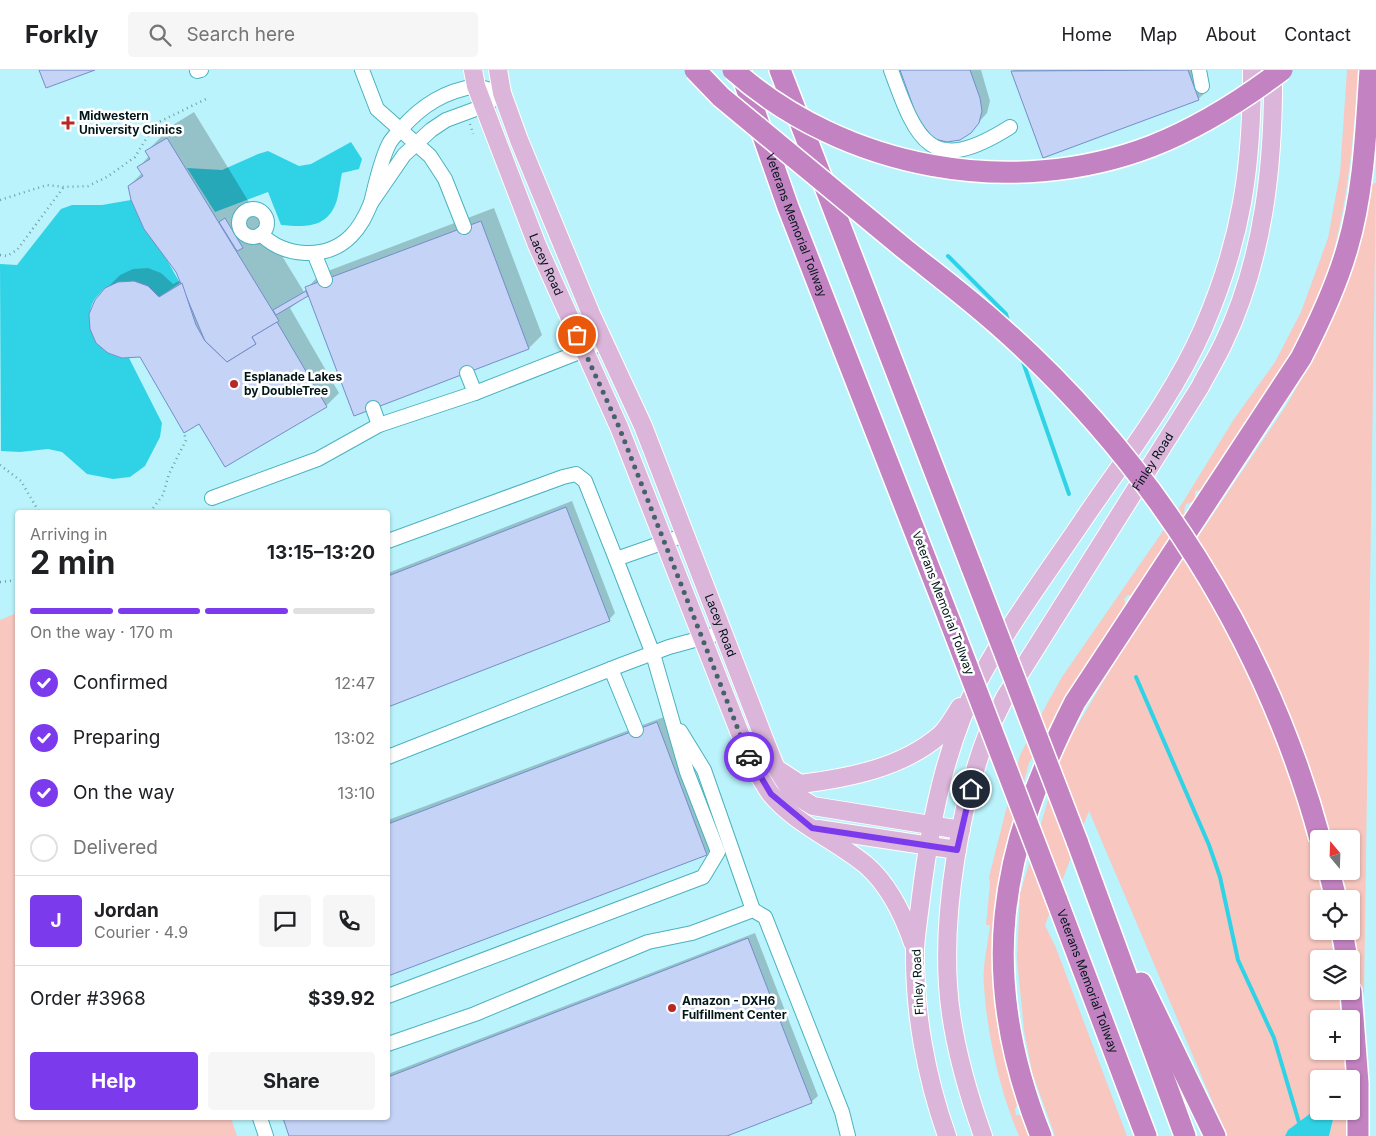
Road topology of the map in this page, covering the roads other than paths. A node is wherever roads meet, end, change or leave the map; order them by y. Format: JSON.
{"nodes":[{"id":1,"x":362,"y":70,"type":"edge"},
{"id":2,"x":498,"y":70,"type":"edge"},
{"id":3,"x":695,"y":70,"type":"edge"},
{"id":4,"x":723,"y":70,"type":"edge"},
{"id":5,"x":733,"y":70,"type":"edge"},
{"id":6,"x":740,"y":70,"type":"edge"},
{"id":7,"x":780,"y":70,"type":"edge"},
{"id":8,"x":891,"y":70,"type":"edge"},
{"id":9,"x":1199,"y":70,"type":"edge"},
{"id":10,"x":1252,"y":70,"type":"edge"},
{"id":11,"x":1273,"y":70,"type":"edge"},
{"id":12,"x":1282,"y":70,"type":"edge"},
{"id":13,"x":1370,"y":70,"type":"edge"},
{"id":14,"x":475,"y":78,"type":"edge"},
{"id":15,"x":1202,"y":86,"type":"dead end"},
{"id":16,"x":502,"y":93,"type":"junction"},
{"id":17,"x":484,"y":106,"type":"junction"},
{"id":18,"x":1010,"y":127,"type":"dead end"},
{"id":19,"x":401,"y":130,"type":"junction"},
{"id":20,"x":417,"y":143,"type":"junction"},
{"id":21,"x":371,"y":203,"type":"junction"},
{"id":22,"x":788,"y":207,"type":"junction"},
{"id":23,"x":464,"y":227,"type":"dead end"},
{"id":24,"x":261,"y":234,"type":"dead end"},
{"id":25,"x":314,"y":252,"type":"junction"},
{"id":26,"x":325,"y":280,"type":"dead end"},
{"id":27,"x":605,"y":342,"type":"junction"},
{"id":28,"x":585,"y":352,"type":"junction"},
{"id":29,"x":467,"y":373,"type":"dead end"},
{"id":30,"x":475,"y":394,"type":"junction"},
{"id":31,"x":373,"y":408,"type":"dead end"},
{"id":32,"x":380,"y":425,"type":"junction"},
{"id":33,"x":212,"y":498,"type":"dead end"},
{"id":34,"x":685,"y":535,"type":"junction"},
{"id":35,"x":390,"y":541,"type":"edge"},
{"id":36,"x":664,"y":542,"type":"junction"},
{"id":37,"x":616,"y":559,"type":"junction"},
{"id":38,"x":724,"y":632,"type":"junction"},
{"id":39,"x":704,"y":639,"type":"junction"},
{"id":40,"x":653,"y":654,"type":"junction"},
{"id":41,"x":611,"y":669,"type":"junction"},
{"id":42,"x":979,"y":680,"type":"junction"},
{"id":43,"x":671,"y":716,"type":"junction"},
{"id":44,"x":636,"y":730,"type":"dead end"},
{"id":45,"x":390,"y":756,"type":"edge"},
{"id":46,"x":775,"y":766,"type":"junction"},
{"id":47,"x":932,"y":825,"type":"junction"},
{"id":48,"x":812,"y":828,"type":"junction"},
{"id":49,"x":961,"y":830,"type":"junction"},
{"id":50,"x":1318,"y":830,"type":"edge"},
{"id":51,"x":928,"y":846,"type":"junction"},
{"id":52,"x":957,"y":850,"type":"junction"},
{"id":53,"x":1093,"y":885,"type":"junction"},
{"id":54,"x":753,"y":910,"type":"junction"},
{"id":55,"x":915,"y":948,"type":"junction"},
{"id":56,"x":390,"y":995,"type":"edge"},
{"id":57,"x":1352,"y":1000,"type":"edge"},
{"id":58,"x":390,"y":1043,"type":"edge"},
{"id":59,"x":261,"y":1120,"type":"edge"},
{"id":60,"x":266,"y":1136,"type":"edge"},
{"id":61,"x":848,"y":1136,"type":"edge"},
{"id":62,"x":947,"y":1136,"type":"edge"},
{"id":63,"x":983,"y":1136,"type":"edge"},
{"id":64,"x":1041,"y":1136,"type":"edge"},
{"id":65,"x":1146,"y":1136,"type":"edge"},
{"id":66,"x":1185,"y":1136,"type":"edge"},
{"id":67,"x":1215,"y":1136,"type":"edge"},
{"id":68,"x":1358,"y":1136,"type":"edge"}],
"edges":[{"from":1,"to":19,"type":"lane"},
{"from":2,"to":16,"type":"main road","name":"Lacey Road"},
{"from":3,"to":50,"type":"highway","bridge":true},
{"from":4,"to":22,"type":"highway"},
{"from":5,"to":12,"type":"highway","bridge":true},
{"from":6,"to":22,"type":"highway","name":"Veterans Memorial Tollway"},
{"from":7,"to":53,"type":"highway","bridge":true},
{"from":8,"to":18,"type":"lane"},
{"from":9,"to":15,"type":"lane"},
{"from":10,"to":42,"type":"main road","name":"Finley Road"},
{"from":11,"to":49,"type":"main road","name":"Finley Road"},
{"from":13,"to":64,"type":"highway"},
{"from":14,"to":16,"type":"lane"},
{"from":14,"to":17,"type":"main road","name":"Lacey Road"},
{"from":14,"to":19,"type":"lane"},
{"from":16,"to":17,"type":"lane"},
{"from":16,"to":27,"type":"main road","name":"Lacey Road"},
{"from":17,"to":20,"type":"lane"},
{"from":17,"to":28,"type":"main road","name":"Lacey Road"},
{"from":19,"to":20,"type":"lane"},
{"from":19,"to":21,"type":"lane"},
{"from":20,"to":21,"type":"lane"},
{"from":20,"to":23,"type":"lane"},
{"from":21,"to":25,"type":"lane"},
{"from":22,"to":65,"type":"highway","name":"Veterans Memorial Tollway","bridge":true},
{"from":24,"to":25,"type":"lane"},
{"from":25,"to":26,"type":"lane"},
{"from":27,"to":28,"type":"lane"},
{"from":27,"to":34,"type":"main road","name":"Lacey Road"},
{"from":28,"to":30,"type":"lane"},
{"from":28,"to":36,"type":"main road","name":"Lacey Road"},
{"from":29,"to":30,"type":"lane"},
{"from":30,"to":32,"type":"lane"},
{"from":31,"to":32,"type":"lane"},
{"from":32,"to":33,"type":"lane"},
{"from":34,"to":36,"type":"lane"},
{"from":34,"to":38,"type":"main road","name":"Lacey Road"},
{"from":35,"to":37,"type":"lane"},
{"from":36,"to":37,"type":"lane"},
{"from":36,"to":39,"type":"main road","name":"Lacey Road"},
{"from":37,"to":40,"type":"lane"},
{"from":38,"to":39,"type":"lane"},
{"from":38,"to":46,"type":"main road","name":"Lacey Road"},
{"from":39,"to":40,"type":"lane"},
{"from":39,"to":48,"type":"main road","name":"Lacey Road"},
{"from":40,"to":41,"type":"lane"},
{"from":40,"to":43,"type":"lane"},
{"from":41,"to":44,"type":"lane"},
{"from":41,"to":45,"type":"lane"},
{"from":42,"to":46,"type":"main road"},
{"from":42,"to":47,"type":"main road","name":"Finley Road"},
{"from":43,"to":54,"type":"lane"},
{"from":43,"to":56,"type":"lane"},
{"from":46,"to":47,"type":"main road","name":"Lacey Road"},
{"from":47,"to":49,"type":"main road"},
{"from":47,"to":51,"type":"main road","name":"Finley Road"},
{"from":48,"to":51,"type":"main road"},
{"from":48,"to":55,"type":"main road","name":"Lacey Road"},
{"from":49,"to":52,"type":"main road","name":"Finley Road"},
{"from":51,"to":52,"type":"main road"},
{"from":51,"to":55,"type":"main road","name":"Finley Road"},
{"from":52,"to":63,"type":"main road","name":"Finley Road"},
{"from":53,"to":66,"type":"highway"},
{"from":53,"to":67,"type":"highway"},
{"from":54,"to":58,"type":"lane"},
{"from":54,"to":61,"type":"lane"},
{"from":55,"to":62,"type":"main road","name":"Finley Road"},
{"from":57,"to":68,"type":"highway"},
{"from":59,"to":60,"type":"lane"}]}
